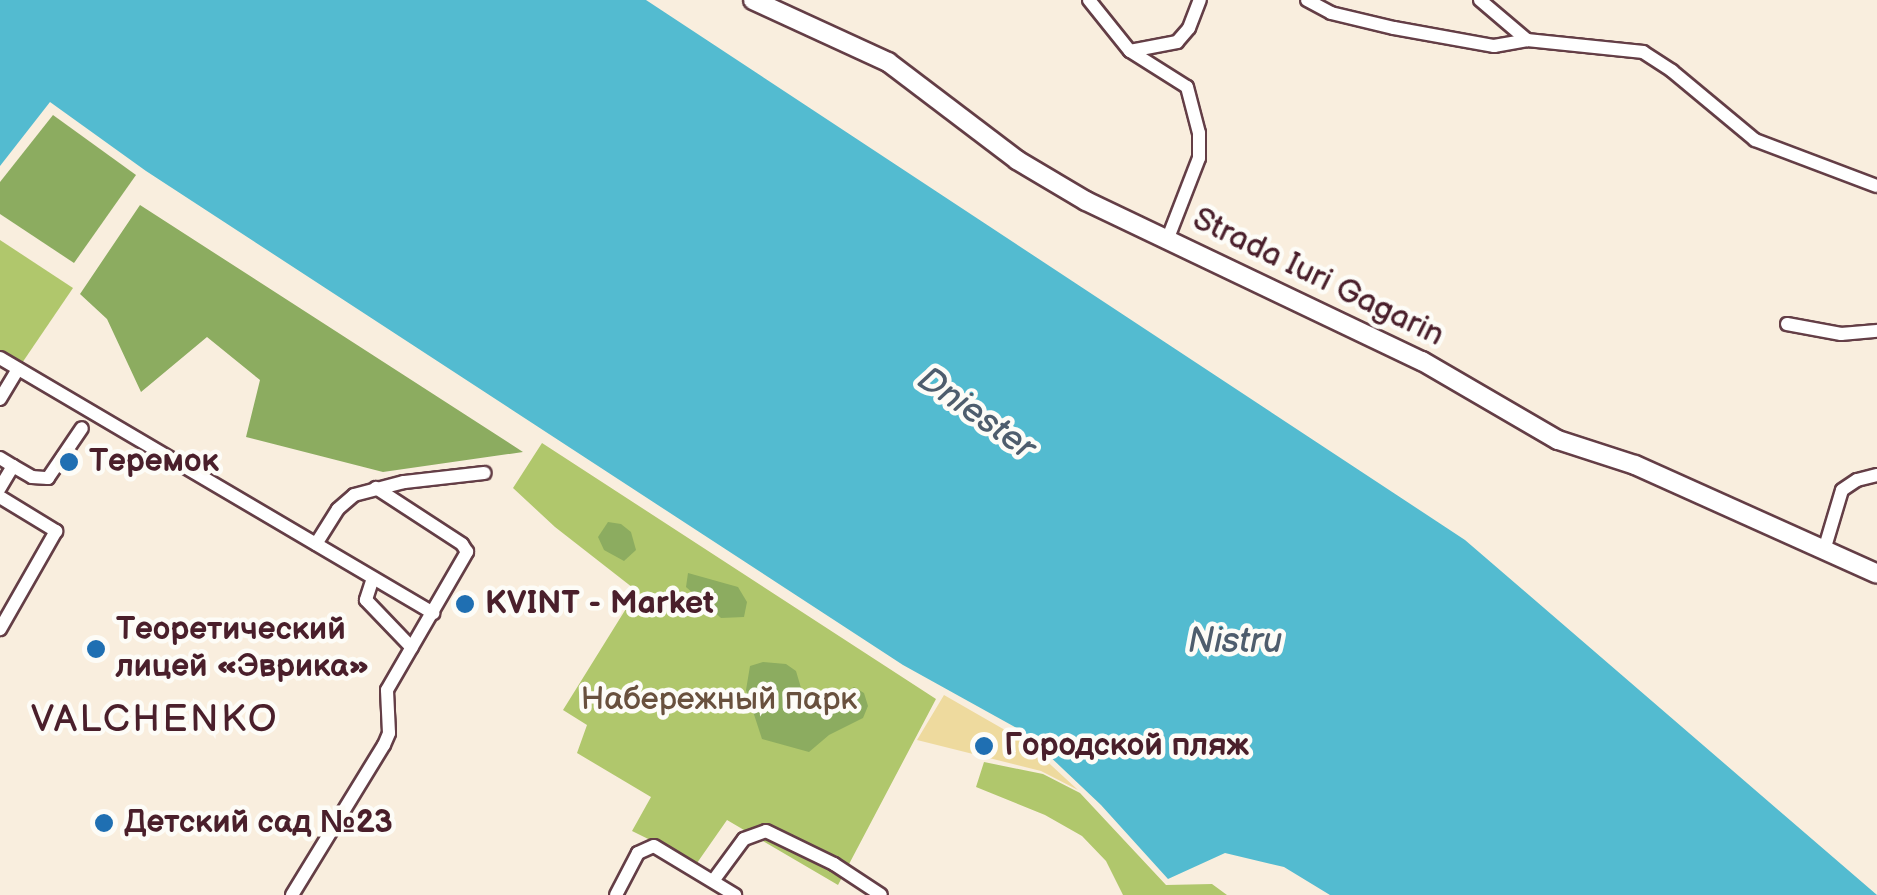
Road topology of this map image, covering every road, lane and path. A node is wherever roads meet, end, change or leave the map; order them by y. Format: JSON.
{"nodes":[{"id":1,"x":753,"y":0,"type":"edge"},
{"id":2,"x":1089,"y":0,"type":"edge"},
{"id":3,"x":1200,"y":0,"type":"edge"},
{"id":4,"x":1306,"y":0,"type":"edge"},
{"id":5,"x":1480,"y":0,"type":"edge"},
{"id":6,"x":1527,"y":40,"type":"junction"},
{"id":7,"x":1130,"y":51,"type":"junction"},
{"id":8,"x":1877,"y":186,"type":"edge"},
{"id":9,"x":1168,"y":238,"type":"junction"},
{"id":10,"x":1787,"y":324,"type":"dead end"},
{"id":11,"x":1877,"y":331,"type":"edge"},
{"id":12,"x":0,"y":358,"type":"edge"},
{"id":13,"x":18,"y":370,"type":"junction"},
{"id":14,"x":0,"y":400,"type":"edge"},
{"id":15,"x":82,"y":428,"type":"dead end"},
{"id":16,"x":6,"y":462,"type":"edge"},
{"id":17,"x":484,"y":473,"type":"dead end"},
{"id":18,"x":1877,"y":475,"type":"edge"},
{"id":19,"x":0,"y":488,"type":"edge"},
{"id":20,"x":376,"y":488,"type":"junction"},
{"id":21,"x":0,"y":497,"type":"edge"},
{"id":22,"x":316,"y":544,"type":"junction"},
{"id":23,"x":1825,"y":547,"type":"junction"},
{"id":24,"x":1877,"y":574,"type":"edge"},
{"id":25,"x":372,"y":581,"type":"junction"},
{"id":26,"x":433,"y":613,"type":"junction"},
{"id":27,"x":0,"y":629,"type":"edge"},
{"id":28,"x":412,"y":648,"type":"junction"},
{"id":29,"x":714,"y":881,"type":"junction"},
{"id":30,"x":292,"y":895,"type":"edge"},
{"id":31,"x":616,"y":895,"type":"edge"},
{"id":32,"x":734,"y":895,"type":"edge"},
{"id":33,"x":881,"y":895,"type":"edge"}],
"edges":[{"from":1,"to":9,"type":"main road","name":"Strada Iuri Gagarin"},
{"from":2,"to":7,"type":"street"},
{"from":3,"to":7,"type":"street"},
{"from":4,"to":6,"type":"street"},
{"from":5,"to":6,"type":"street"},
{"from":6,"to":8,"type":"street"},
{"from":7,"to":9,"type":"street"},
{"from":9,"to":23,"type":"main road","name":"Strada Iuri Gagarin"},
{"from":10,"to":11,"type":"street"},
{"from":12,"to":13,"type":"street"},
{"from":13,"to":14,"type":"street"},
{"from":13,"to":22,"type":"street"},
{"from":15,"to":16,"type":"street"},
{"from":16,"to":19,"type":"street"},
{"from":17,"to":20,"type":"street"},
{"from":18,"to":23,"type":"street"},
{"from":20,"to":22,"type":"street"},
{"from":20,"to":26,"type":"street"},
{"from":21,"to":27,"type":"street"},
{"from":22,"to":25,"type":"street"},
{"from":23,"to":24,"type":"main road","name":"Strada Iuri Gagarin"},
{"from":25,"to":26,"type":"street"},
{"from":25,"to":28,"type":"street"},
{"from":26,"to":28,"type":"street"},
{"from":28,"to":30,"type":"street"},
{"from":29,"to":31,"type":"street"},
{"from":29,"to":32,"type":"street"},
{"from":29,"to":33,"type":"street"}]}
